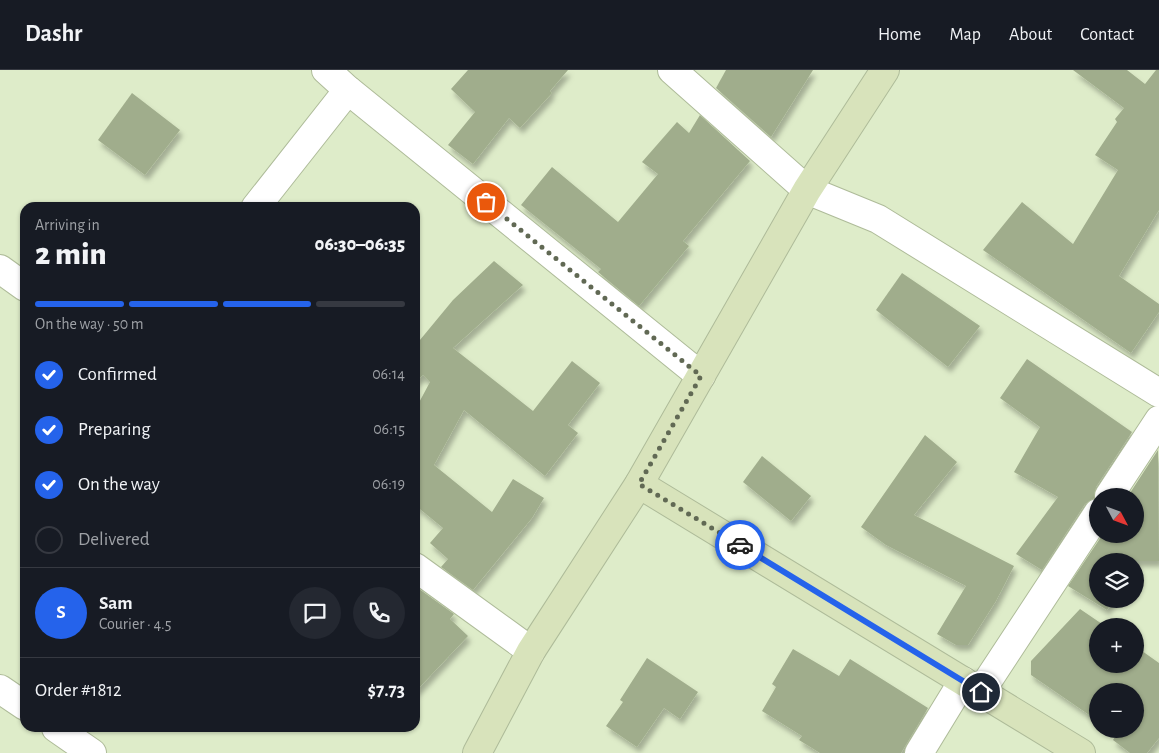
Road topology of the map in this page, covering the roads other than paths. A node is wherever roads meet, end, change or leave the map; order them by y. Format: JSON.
{"nodes":[{"id":1,"x":326,"y":70,"type":"edge"},
{"id":2,"x":672,"y":70,"type":"edge"},
{"id":3,"x":885,"y":70,"type":"edge"},
{"id":4,"x":348,"y":90,"type":"junction"},
{"id":5,"x":807,"y":190,"type":"junction"},
{"id":6,"x":260,"y":202,"type":"edge"},
{"id":7,"x":0,"y":269,"type":"edge"},
{"id":8,"x":20,"y":283,"type":"edge"},
{"id":9,"x":701,"y":376,"type":"junction"},
{"id":10,"x":1159,"y":393,"type":"edge"},
{"id":11,"x":1159,"y":420,"type":"edge"},
{"id":12,"x":639,"y":484,"type":"junction"},
{"id":13,"x":1114,"y":488,"type":"edge"},
{"id":14,"x":1089,"y":525,"type":"edge"},
{"id":15,"x":420,"y":571,"type":"edge"},
{"id":16,"x":531,"y":651,"type":"junction"},
{"id":17,"x":972,"y":686,"type":"junction"},
{"id":18,"x":0,"y":689,"type":"edge"},
{"id":19,"x":20,"y":703,"type":"edge"},
{"id":20,"x":62,"y":732,"type":"edge"},
{"id":21,"x":92,"y":753,"type":"edge"},
{"id":22,"x":477,"y":753,"type":"edge"},
{"id":23,"x":919,"y":753,"type":"edge"},
{"id":24,"x":1081,"y":753,"type":"edge"}],
"edges":[{"from":1,"to":4,"type":"street"},
{"from":2,"to":5,"type":"street"},
{"from":3,"to":5,"type":"street"},
{"from":4,"to":6,"type":"street"},
{"from":4,"to":9,"type":"street"},
{"from":5,"to":9,"type":"street"},
{"from":5,"to":10,"type":"street"},
{"from":7,"to":8,"type":"street"},
{"from":9,"to":12,"type":"street"},
{"from":11,"to":13,"type":"street"},
{"from":12,"to":16,"type":"street"},
{"from":12,"to":17,"type":"street"},
{"from":14,"to":17,"type":"street"},
{"from":15,"to":16,"type":"street"},
{"from":16,"to":22,"type":"street"},
{"from":17,"to":23,"type":"street"},
{"from":17,"to":24,"type":"street"},
{"from":18,"to":19,"type":"street"},
{"from":20,"to":21,"type":"street"}]}
